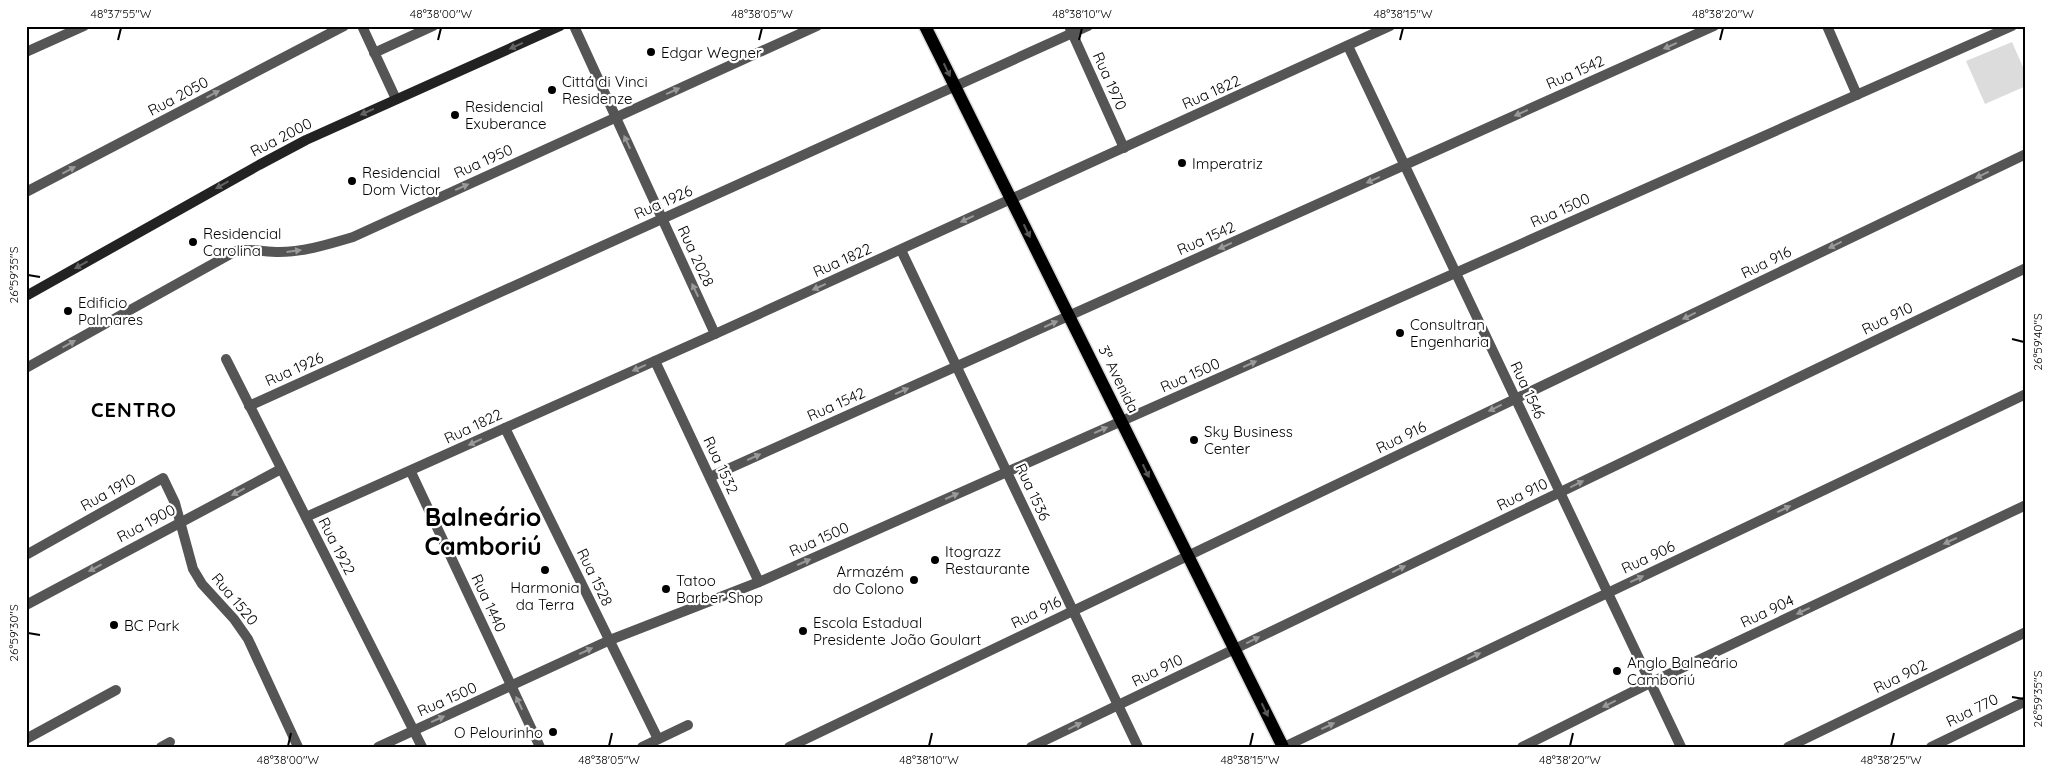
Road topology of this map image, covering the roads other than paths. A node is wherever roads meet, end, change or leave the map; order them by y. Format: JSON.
{"nodes":[{"id":1,"x":84,"y":26,"type":"edge"},
{"id":2,"x":344,"y":26,"type":"edge"},
{"id":3,"x":362,"y":26,"type":"edge"},
{"id":4,"x":433,"y":26,"type":"edge"},
{"id":5,"x":560,"y":26,"type":"edge"},
{"id":6,"x":574,"y":26,"type":"edge"},
{"id":7,"x":816,"y":26,"type":"edge"},
{"id":8,"x":925,"y":26,"type":"edge"},
{"id":9,"x":1088,"y":26,"type":"edge"},
{"id":10,"x":1390,"y":26,"type":"edge"},
{"id":11,"x":1714,"y":26,"type":"edge"},
{"id":12,"x":1828,"y":26,"type":"edge"},
{"id":13,"x":2012,"y":26,"type":"edge"},
{"id":14,"x":1071,"y":30,"type":"edge"},
{"id":15,"x":1348,"y":46,"type":"junction"},
{"id":16,"x":26,"y":52,"type":"edge"},
{"id":17,"x":374,"y":53,"type":"junction"},
{"id":18,"x":955,"y":87,"type":"junction"},
{"id":19,"x":1857,"y":95,"type":"junction"},
{"id":20,"x":396,"y":99,"type":"junction"},
{"id":21,"x":616,"y":117,"type":"junction"},
{"id":22,"x":1124,"y":148,"type":"junction"},
{"id":23,"x":2026,"y":154,"type":"edge"},
{"id":24,"x":1405,"y":165,"type":"junction"},
{"id":25,"x":26,"y":192,"type":"edge"},
{"id":26,"x":1011,"y":199,"type":"junction"},
{"id":27,"x":662,"y":219,"type":"junction"},
{"id":28,"x":901,"y":250,"type":"junction"},
{"id":29,"x":2026,"y":268,"type":"edge"},
{"id":30,"x":1456,"y":273,"type":"junction"},
{"id":31,"x":26,"y":296,"type":"edge"},
{"id":32,"x":1069,"y":316,"type":"junction"},
{"id":33,"x":716,"y":334,"type":"junction"},
{"id":34,"x":226,"y":359,"type":"dead end"},
{"id":35,"x":655,"y":361,"type":"junction"},
{"id":36,"x":956,"y":366,"type":"junction"},
{"id":37,"x":26,"y":368,"type":"edge"},
{"id":38,"x":2026,"y":394,"type":"edge"},
{"id":39,"x":1516,"y":399,"type":"junction"},
{"id":40,"x":249,"y":406,"type":"junction"},
{"id":41,"x":1121,"y":421,"type":"junction"},
{"id":42,"x":505,"y":428,"type":"junction"},
{"id":43,"x":281,"y":469,"type":"junction"},
{"id":44,"x":411,"y":472,"type":"junction"},
{"id":45,"x":1007,"y":472,"type":"junction"},
{"id":46,"x":710,"y":477,"type":"junction"},
{"id":47,"x":1560,"y":492,"type":"junction"},
{"id":48,"x":2026,"y":505,"type":"edge"},
{"id":49,"x":306,"y":517,"type":"junction"},
{"id":50,"x":181,"y":522,"type":"junction"},
{"id":51,"x":26,"y":555,"type":"edge"},
{"id":52,"x":1188,"y":556,"type":"junction"},
{"id":53,"x":759,"y":582,"type":"junction"},
{"id":54,"x":1608,"y":592,"type":"junction"},
{"id":55,"x":26,"y":605,"type":"edge"},
{"id":56,"x":1073,"y":611,"type":"junction"},
{"id":57,"x":2026,"y":632,"type":"edge"},
{"id":58,"x":610,"y":640,"type":"junction"},
{"id":59,"x":1234,"y":649,"type":"junction"},
{"id":60,"x":1650,"y":683,"type":"junction"},
{"id":61,"x":511,"y":686,"type":"junction"},
{"id":62,"x":116,"y":690,"type":"dead end"},
{"id":63,"x":2026,"y":701,"type":"edge"},
{"id":64,"x":1118,"y":705,"type":"junction"},
{"id":65,"x":688,"y":725,"type":"dead end"},
{"id":66,"x":414,"y":730,"type":"junction"},
{"id":67,"x":26,"y":738,"type":"edge"},
{"id":68,"x":658,"y":739,"type":"junction"},
{"id":69,"x":298,"y":747,"type":"edge"},
{"id":70,"x":378,"y":747,"type":"edge"},
{"id":71,"x":422,"y":747,"type":"edge"},
{"id":72,"x":540,"y":747,"type":"edge"},
{"id":73,"x":642,"y":747,"type":"edge"},
{"id":74,"x":789,"y":747,"type":"edge"},
{"id":75,"x":1031,"y":747,"type":"edge"},
{"id":76,"x":1138,"y":747,"type":"edge"},
{"id":77,"x":1283,"y":747,"type":"edge"},
{"id":78,"x":1522,"y":747,"type":"edge"},
{"id":79,"x":1681,"y":747,"type":"edge"},
{"id":80,"x":1788,"y":747,"type":"edge"},
{"id":81,"x":1931,"y":747,"type":"edge"}],
"edges":[{"from":1,"to":16,"type":"street"},
{"from":25,"to":2,"type":"street","name":"Rua 2050","one_way":true},
{"from":3,"to":17,"type":"street"},
{"from":4,"to":17,"type":"street"},
{"from":5,"to":20,"type":"main road","name":"Rua 2000","one_way":true},
{"from":6,"to":21,"type":"street","name":"Rua 2028"},
{"from":21,"to":7,"type":"street","name":"Rua 1950","one_way":true},
{"from":8,"to":18,"type":"main road","name":"3ª Avenida","one_way":true},
{"from":9,"to":14,"type":"street","name":"Rua 1926"},
{"from":10,"to":15,"type":"street","name":"Rua 1822"},
{"from":11,"to":24,"type":"street","name":"Rua 1542","one_way":true},
{"from":12,"to":19,"type":"street"},
{"from":13,"to":19,"type":"street","name":"Rua 1500"},
{"from":14,"to":18,"type":"street","name":"Rua 1926"},
{"from":14,"to":22,"type":"street","name":"Rua 1970"},
{"from":15,"to":22,"type":"street","name":"Rua 1822"},
{"from":15,"to":24,"type":"street","name":"Rua 1546"},
{"from":17,"to":20,"type":"street"},
{"from":18,"to":26,"type":"main road","name":"3ª Avenida"},
{"from":18,"to":27,"type":"street","name":"Rua 1926"},
{"from":19,"to":30,"type":"street","name":"Rua 1500"},
{"from":20,"to":31,"type":"main road","name":"Rua 2000","one_way":true},
{"from":27,"to":21,"type":"street","name":"Rua 2028","one_way":true},
{"from":37,"to":21,"type":"street","name":"Rua 1950","one_way":true},
{"from":22,"to":26,"type":"street","name":"Rua 1822"},
{"from":23,"to":39,"type":"street","name":"Rua 916","one_way":true},
{"from":24,"to":30,"type":"street","name":"Rua 1546"},
{"from":24,"to":32,"type":"street","name":"Rua 1542","one_way":true},
{"from":26,"to":28,"type":"street","name":"Rua 1822","one_way":true},
{"from":26,"to":32,"type":"main road","name":"3ª Avenida","one_way":true},
{"from":33,"to":27,"type":"street","name":"Rua 2028","one_way":true},
{"from":27,"to":40,"type":"street","name":"Rua 1926"},
{"from":28,"to":33,"type":"street","name":"Rua 1822","one_way":true},
{"from":28,"to":36,"type":"street","name":"Rua 1536"},
{"from":47,"to":29,"type":"street","name":"Rua 910","one_way":true},
{"from":30,"to":39,"type":"street","name":"Rua 1546"},
{"from":41,"to":30,"type":"street","name":"Rua 1500","one_way":true},
{"from":36,"to":32,"type":"street","name":"Rua 1542","one_way":true},
{"from":32,"to":41,"type":"main road","name":"3ª Avenida"},
{"from":33,"to":35,"type":"street","name":"Rua 1822"},
{"from":34,"to":40,"type":"street","name":"Rua 1922"},
{"from":35,"to":42,"type":"street","name":"Rua 1822","one_way":true},
{"from":35,"to":46,"type":"street","name":"Rua 1532"},
{"from":36,"to":45,"type":"street","name":"Rua 1536"},
{"from":46,"to":36,"type":"street","name":"Rua 1542","one_way":true},
{"from":54,"to":38,"type":"street","name":"Rua 906","one_way":true},
{"from":39,"to":47,"type":"street","name":"Rua 1546"},
{"from":39,"to":52,"type":"street","name":"Rua 916","one_way":true},
{"from":40,"to":43,"type":"street","name":"Rua 1922"},
{"from":45,"to":41,"type":"street","name":"Rua 1500","one_way":true},
{"from":41,"to":52,"type":"main road","name":"3ª Avenida","one_way":true},
{"from":42,"to":44,"type":"street","name":"Rua 1822","one_way":true},
{"from":42,"to":58,"type":"street","name":"Rua 1528"},
{"from":43,"to":49,"type":"street","name":"Rua 1922"},
{"from":43,"to":50,"type":"street","name":"Rua 1900","one_way":true},
{"from":44,"to":49,"type":"street","name":"Rua 1822"},
{"from":44,"to":61,"type":"street","name":"Rua 1440"},
{"from":53,"to":45,"type":"street","name":"Rua 1500","one_way":true},
{"from":45,"to":56,"type":"street","name":"Rua 1536"},
{"from":46,"to":53,"type":"street","name":"Rua 1532"},
{"from":47,"to":54,"type":"street","name":"Rua 1546"},
{"from":59,"to":47,"type":"street","name":"Rua 910","one_way":true},
{"from":48,"to":60,"type":"street","name":"Rua 904","one_way":true},
{"from":49,"to":66,"type":"street","name":"Rua 1922"},
{"from":50,"to":51,"type":"street","name":"Rua 1910"},
{"from":50,"to":55,"type":"street","name":"Rua 1900","one_way":true},
{"from":50,"to":69,"type":"street","name":"Rua 1520"},
{"from":52,"to":56,"type":"street","name":"Rua 916"},
{"from":52,"to":59,"type":"main road","name":"3ª Avenida"},
{"from":53,"to":58,"type":"street","name":"Rua 1500"},
{"from":54,"to":60,"type":"street","name":"Rua 1546"},
{"from":77,"to":54,"type":"street","name":"Rua 906","one_way":true},
{"from":56,"to":64,"type":"street","name":"Rua 1536"},
{"from":56,"to":74,"type":"street","name":"Rua 916"},
{"from":57,"to":80,"type":"street","name":"Rua 902"},
{"from":61,"to":58,"type":"street","name":"Rua 1500","one_way":true},
{"from":58,"to":68,"type":"street","name":"Rua 1528"},
{"from":59,"to":64,"type":"street","name":"Rua 910"},
{"from":59,"to":77,"type":"main road","name":"3ª Avenida","one_way":true},
{"from":60,"to":78,"type":"street","name":"Rua 904","one_way":true},
{"from":60,"to":79,"type":"street","name":"Rua 1546"},
{"from":66,"to":61,"type":"street","name":"Rua 1500","one_way":true},
{"from":72,"to":61,"type":"street","name":"Rua 1440","one_way":true},
{"from":62,"to":67,"type":"street"},
{"from":63,"to":81,"type":"street","name":"Rua 770"},
{"from":75,"to":64,"type":"street","name":"Rua 910","one_way":true},
{"from":64,"to":76,"type":"street","name":"Rua 1536"},
{"from":65,"to":68,"type":"street"},
{"from":66,"to":70,"type":"street","name":"Rua 1500"},
{"from":66,"to":71,"type":"street","name":"Rua 1922"},
{"from":68,"to":73,"type":"street"}]}
